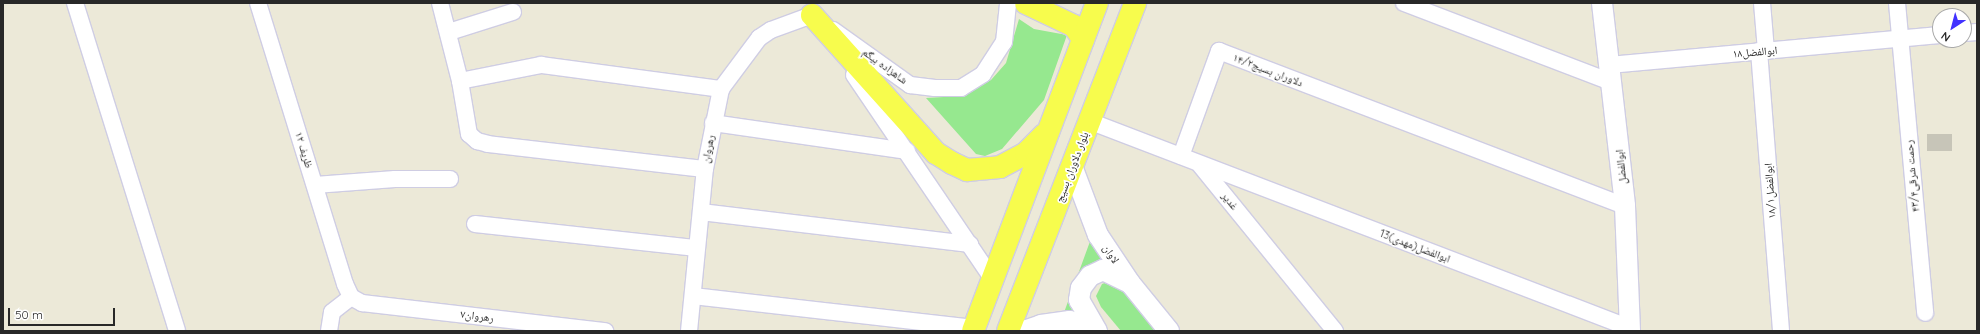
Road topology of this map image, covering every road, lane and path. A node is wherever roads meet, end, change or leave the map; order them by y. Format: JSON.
{"nodes":[{"id":1,"x":75,"y":3,"type":"edge"},
{"id":2,"x":258,"y":3,"type":"edge"},
{"id":3,"x":440,"y":3,"type":"edge"},
{"id":4,"x":1008,"y":3,"type":"edge"},
{"id":5,"x":1026,"y":3,"type":"edge"},
{"id":6,"x":1097,"y":3,"type":"edge"},
{"id":7,"x":1135,"y":3,"type":"edge"},
{"id":8,"x":1404,"y":3,"type":"edge"},
{"id":9,"x":1602,"y":3,"type":"edge"},
{"id":10,"x":1762,"y":3,"type":"edge"},
{"id":11,"x":1897,"y":3,"type":"edge"},
{"id":12,"x":809,"y":7,"type":"edge"},
{"id":13,"x":513,"y":12,"type":"dead end"},
{"id":14,"x":449,"y":32,"type":"junction"},
{"id":15,"x":1932,"y":36,"type":"edge"},
{"id":16,"x":1900,"y":38,"type":"junction"},
{"id":17,"x":1083,"y":39,"type":"junction"},
{"id":18,"x":1763,"y":51,"type":"junction"},
{"id":19,"x":1610,"y":74,"type":"junction"},
{"id":20,"x":460,"y":81,"type":"junction"},
{"id":21,"x":721,"y":89,"type":"junction"},
{"id":22,"x":1089,"y":121,"type":"junction"},
{"id":23,"x":713,"y":123,"type":"junction"},
{"id":24,"x":1048,"y":131,"type":"junction"},
{"id":25,"x":908,"y":151,"type":"junction"},
{"id":26,"x":1181,"y":156,"type":"junction"},
{"id":27,"x":1200,"y":163,"type":"junction"},
{"id":28,"x":1072,"y":166,"type":"junction"},
{"id":29,"x":705,"y":169,"type":"junction"},
{"id":30,"x":450,"y":179,"type":"dead end"},
{"id":31,"x":315,"y":185,"type":"junction"},
{"id":32,"x":1625,"y":206,"type":"junction"},
{"id":33,"x":701,"y":212,"type":"junction"},
{"id":34,"x":475,"y":224,"type":"dead end"},
{"id":35,"x":970,"y":244,"type":"junction"},
{"id":36,"x":697,"y":248,"type":"junction"},
{"id":37,"x":994,"y":281,"type":"junction"},
{"id":38,"x":1130,"y":283,"type":"junction"},
{"id":39,"x":693,"y":296,"type":"junction"},
{"id":40,"x":351,"y":297,"type":"junction"},
{"id":41,"x":1925,"y":312,"type":"dead end"},
{"id":42,"x":973,"y":330,"type":"edge"},
{"id":43,"x":1630,"y":330,"type":"edge"},
{"id":44,"x":177,"y":331,"type":"edge"},
{"id":45,"x":329,"y":331,"type":"edge"},
{"id":46,"x":605,"y":331,"type":"edge"},
{"id":47,"x":688,"y":331,"type":"edge"},
{"id":48,"x":1008,"y":331,"type":"edge"},
{"id":49,"x":1024,"y":331,"type":"edge"},
{"id":50,"x":1097,"y":331,"type":"edge"},
{"id":51,"x":1169,"y":331,"type":"edge"},
{"id":52,"x":1335,"y":331,"type":"edge"},
{"id":53,"x":1781,"y":331,"type":"edge"}],
"edges":[{"from":1,"to":44,"type":"street"},
{"from":2,"to":31,"type":"street","name":"ظریف ۱۲"},
{"from":3,"to":14,"type":"street"},
{"from":4,"to":12,"type":"street","name":"شاهزاده بیگم"},
{"from":5,"to":17,"type":"main road"},
{"from":6,"to":17,"type":"main road"},
{"from":7,"to":22,"type":"main road","name":"بلوار دلاوران بسیج"},
{"from":8,"to":19,"type":"street"},
{"from":9,"to":19,"type":"street","name":"ابوالفضل"},
{"from":10,"to":18,"type":"street","name":"ابوالفضل۱۸/۱"},
{"from":11,"to":16,"type":"street","name":"۴۳/۴رحمت شرقی"},
{"from":12,"to":21,"type":"street","name":"رهروان"},
{"from":12,"to":24,"type":"main road"},
{"from":12,"to":25,"type":"street"},
{"from":13,"to":14,"type":"street"},
{"from":14,"to":20,"type":"street"},
{"from":15,"to":16,"type":"street","name":"ابوالفضل۱۸"},
{"from":16,"to":18,"type":"street","name":"ابوالفضل۱۸"},
{"from":16,"to":41,"type":"street","name":"۴۳/۴رحمت شرقی"},
{"from":17,"to":24,"type":"main road"},
{"from":18,"to":19,"type":"street","name":"ابوالفضل۱۸"},
{"from":18,"to":53,"type":"street","name":"ابوالفضل۱۸/۱"},
{"from":19,"to":32,"type":"street","name":"ابوالفضل"},
{"from":20,"to":21,"type":"street"},
{"from":20,"to":29,"type":"street"},
{"from":21,"to":23,"type":"street","name":"رهروان"},
{"from":22,"to":26,"type":"street"},
{"from":22,"to":28,"type":"main road","name":"بلوار دلاوران بسیج"},
{"from":23,"to":25,"type":"street"},
{"from":23,"to":29,"type":"street","name":"رهروان"},
{"from":24,"to":37,"type":"main road"},
{"from":25,"to":35,"type":"street"},
{"from":26,"to":27,"type":"street"},
{"from":26,"to":32,"type":"street","name":"۱۴/۲دلاوران بسیج"},
{"from":27,"to":43,"type":"street","name":"13ابوالفضل(مهدی)"},
{"from":27,"to":52,"type":"street","name":"غدیر"},
{"from":28,"to":38,"type":"street","name":"لاوان"},
{"from":28,"to":48,"type":"main road","name":"بلوار دلاوران بسیج"},
{"from":29,"to":33,"type":"street","name":"رهروان"},
{"from":30,"to":31,"type":"street"},
{"from":31,"to":40,"type":"street","name":"ظریف ۱۲"},
{"from":32,"to":43,"type":"street","name":"ابوالفضل"},
{"from":33,"to":35,"type":"street"},
{"from":33,"to":36,"type":"street","name":"رهروان"},
{"from":34,"to":36,"type":"street"},
{"from":35,"to":37,"type":"street"},
{"from":36,"to":39,"type":"street","name":"رهروان"},
{"from":37,"to":42,"type":"main road"},
{"from":38,"to":50,"type":"street"},
{"from":38,"to":51,"type":"street","name":"لاوان"},
{"from":39,"to":42,"type":"street"},
{"from":39,"to":47,"type":"street","name":"رهروان"},
{"from":40,"to":45,"type":"street"},
{"from":40,"to":46,"type":"street","name":"رهروان۷"},
{"from":49,"to":50,"type":"street"}]}
